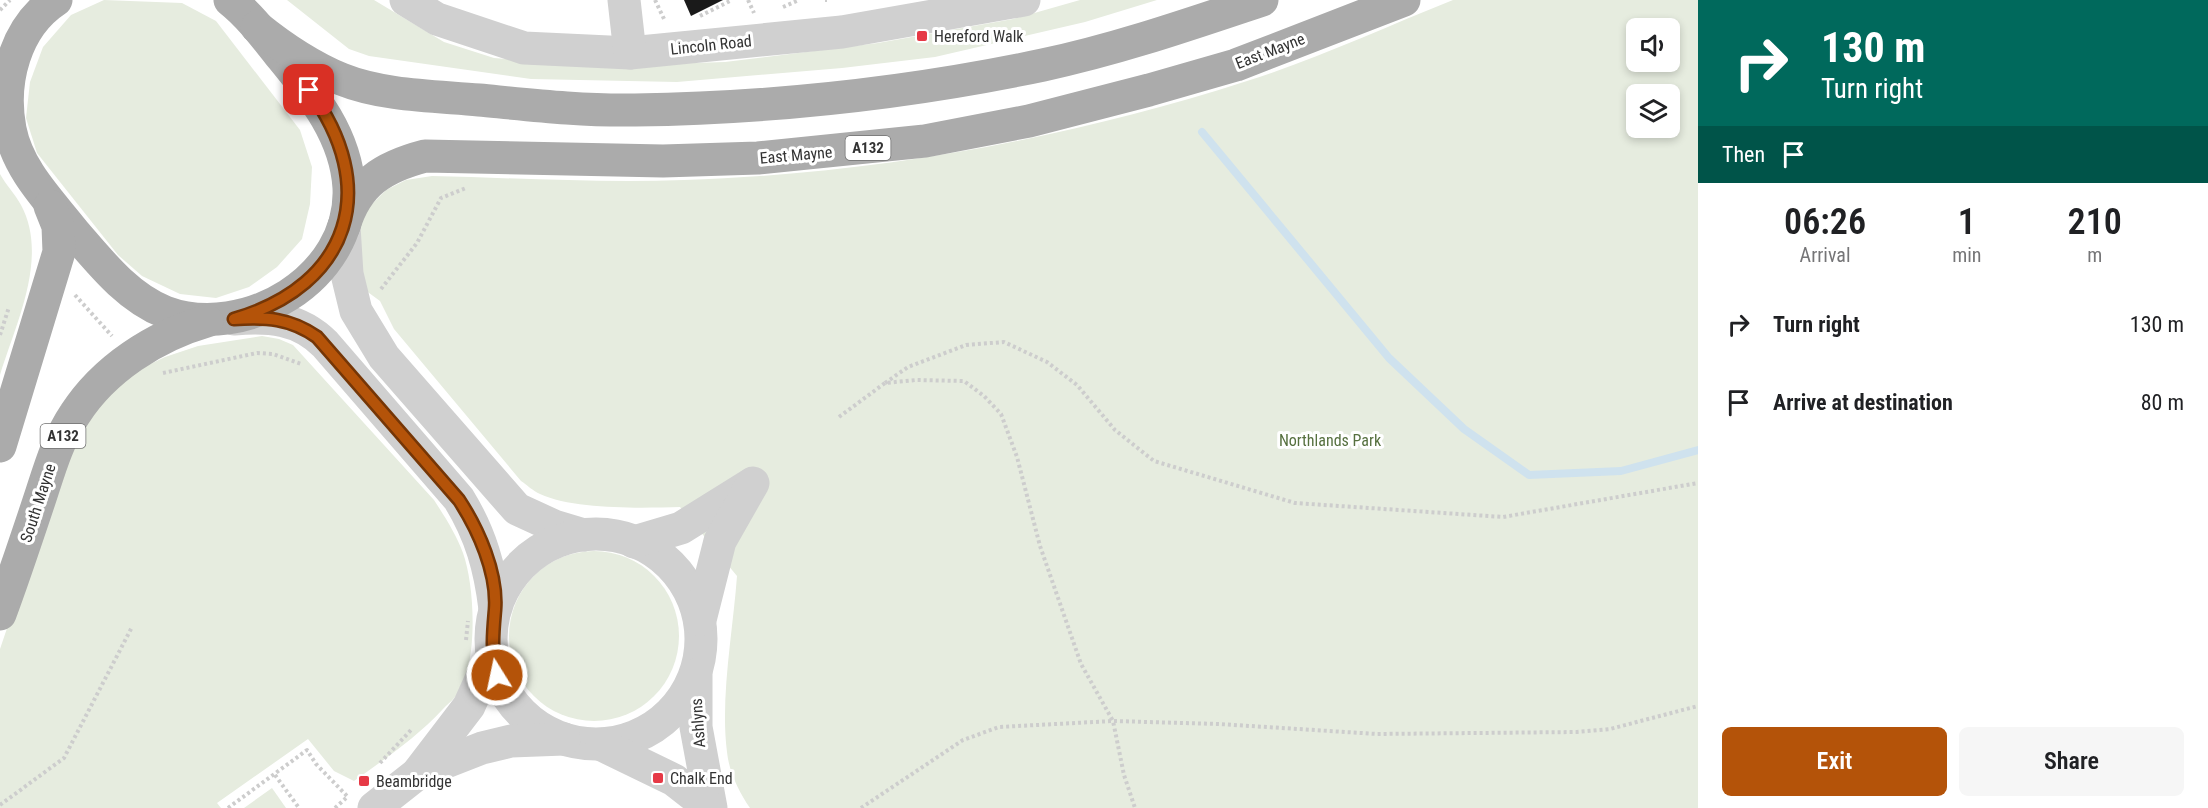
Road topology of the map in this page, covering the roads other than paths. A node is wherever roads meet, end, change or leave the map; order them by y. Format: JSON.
{"nodes":[{"id":1,"x":230,"y":0,"type":"edge"},
{"id":2,"x":406,"y":0,"type":"edge"},
{"id":3,"x":624,"y":0,"type":"edge"},
{"id":4,"x":1024,"y":0,"type":"edge"},
{"id":5,"x":1262,"y":0,"type":"edge"},
{"id":6,"x":1404,"y":0,"type":"edge"},
{"id":7,"x":51,"y":2,"type":"edge"},
{"id":8,"x":257,"y":27,"type":"junction"},
{"id":9,"x":630,"y":53,"type":"junction"},
{"id":10,"x":46,"y":197,"type":"junction"},
{"id":11,"x":344,"y":226,"type":"junction"},
{"id":12,"x":220,"y":320,"type":"junction"},
{"id":13,"x":0,"y":446,"type":"edge"},
{"id":14,"x":584,"y":535,"type":"junction"},
{"id":15,"x":634,"y":542,"type":"junction"},
{"id":16,"x":482,"y":610,"type":"junction"},
{"id":17,"x":0,"y":614,"type":"edge"},
{"id":18,"x":700,"y":620,"type":"junction"},
{"id":19,"x":479,"y":650,"type":"junction"},
{"id":20,"x":696,"y":674,"type":"junction"},
{"id":21,"x":564,"y":740,"type":"junction"},
{"id":22,"x":602,"y":745,"type":"junction"},
{"id":23,"x":417,"y":774,"type":"junction"},
{"id":24,"x":358,"y":799,"type":"edge"},
{"id":25,"x":711,"y":808,"type":"edge"}],
"edges":[{"from":1,"to":8,"type":"main road","number":"A132"},
{"from":2,"to":9,"type":"street","name":"Lincoln Road"},
{"from":3,"to":9,"type":"street"},
{"from":4,"to":9,"type":"street","name":"Lincoln Road"},
{"from":5,"to":8,"type":"main road","number":"A132"},
{"from":6,"to":11,"type":"main road","name":"East Mayne","number":"A132"},
{"from":7,"to":10,"type":"main road"},
{"from":8,"to":11,"type":"main road","number":"A132"},
{"from":10,"to":12,"type":"main road"},
{"from":10,"to":13,"type":"main road"},
{"from":11,"to":12,"type":"main road","number":"A132"},
{"from":11,"to":14,"type":"street"},
{"from":12,"to":16,"type":"street"},
{"from":12,"to":17,"type":"main road","name":"South Mayne","number":"A132"},
{"from":14,"to":15,"type":"street"},
{"from":14,"to":16,"type":"street"},
{"from":15,"to":18,"type":"street"},
{"from":15,"to":18,"type":"street"},
{"from":16,"to":19,"type":"street"},
{"from":18,"to":20,"type":"street"},
{"from":19,"to":21,"type":"street"},
{"from":19,"to":23,"type":"street"},
{"from":20,"to":22,"type":"street"},
{"from":20,"to":25,"type":"street","name":"Ashlyns"},
{"from":21,"to":22,"type":"street"},
{"from":21,"to":23,"type":"street"},
{"from":22,"to":25,"type":"street","name":"Ashlyns"},
{"from":23,"to":24,"type":"street"}]}
